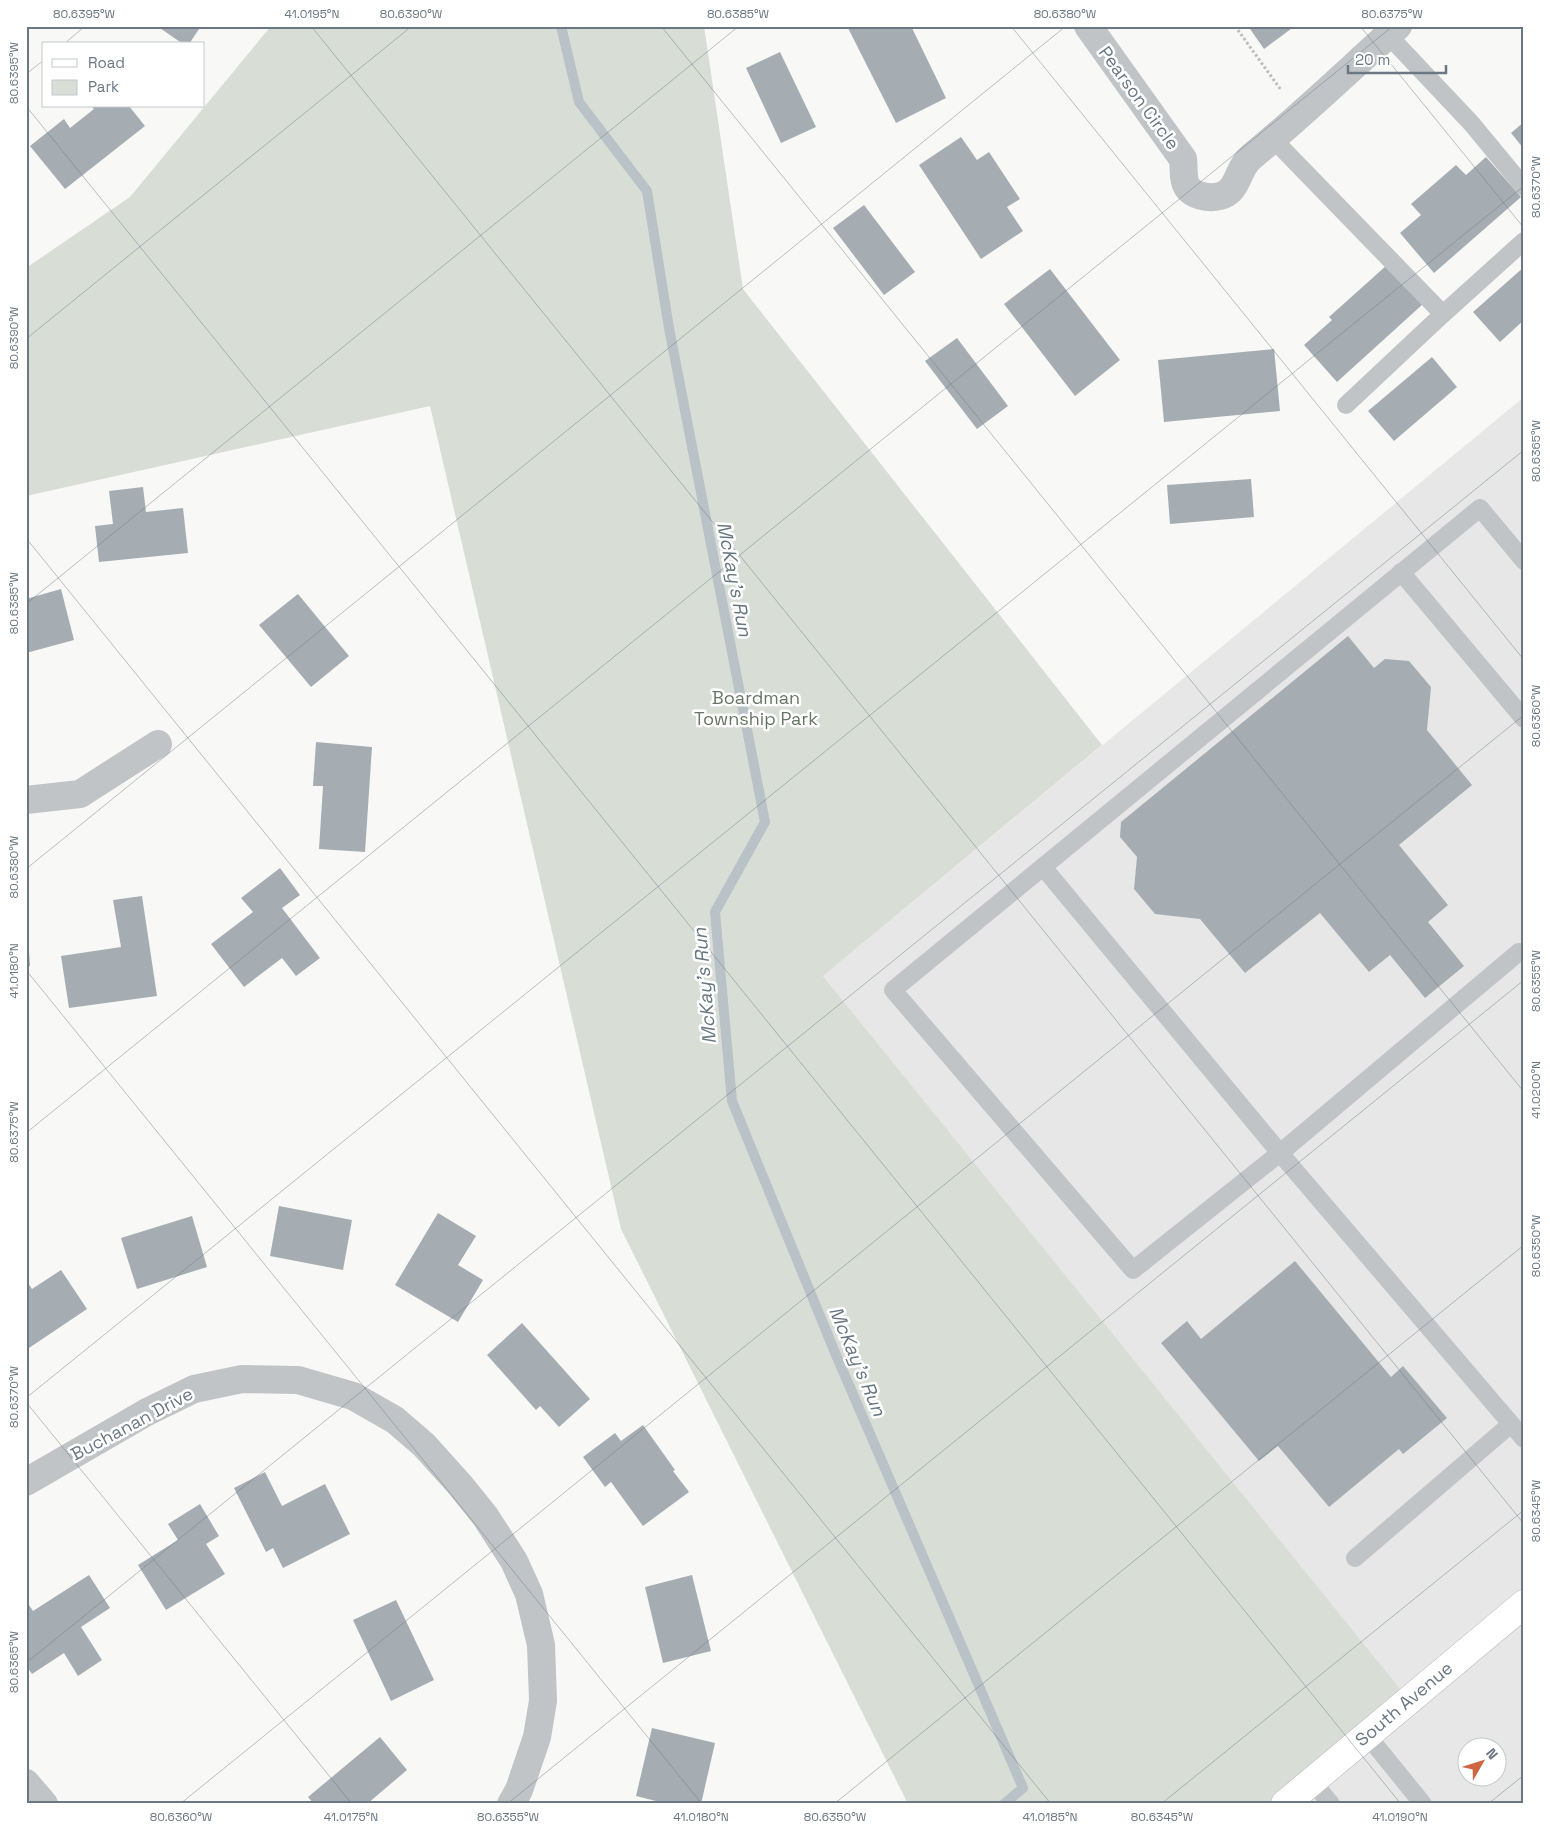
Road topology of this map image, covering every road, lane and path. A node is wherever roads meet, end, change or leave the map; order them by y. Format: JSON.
{"nodes":[{"id":1,"x":1088,"y":26,"type":"edge"},
{"id":2,"x":1235,"y":26,"type":"edge"},
{"id":3,"x":1393,"y":31,"type":"edge"},
{"id":4,"x":1284,"y":94,"type":"dead end"},
{"id":5,"x":1273,"y":139,"type":"junction"},
{"id":6,"x":1524,"y":187,"type":"edge"},
{"id":7,"x":1524,"y":241,"type":"edge"},
{"id":8,"x":1443,"y":314,"type":"junction"},
{"id":9,"x":1346,"y":406,"type":"dead end"},
{"id":10,"x":1524,"y":561,"type":"edge"},
{"id":11,"x":1401,"y":572,"type":"junction"},
{"id":12,"x":1524,"y":719,"type":"edge"},
{"id":13,"x":158,"y":744,"type":"dead end"},
{"id":14,"x":26,"y":800,"type":"edge"},
{"id":15,"x":1042,"y":867,"type":"junction"},
{"id":16,"x":1522,"y":953,"type":"edge"},
{"id":17,"x":1280,"y":1153,"type":"junction"},
{"id":18,"x":1511,"y":1424,"type":"junction"},
{"id":19,"x":1524,"y":1439,"type":"edge"},
{"id":20,"x":26,"y":1482,"type":"edge"},
{"id":21,"x":1355,"y":1558,"type":"dead end"},
{"id":22,"x":1524,"y":1604,"type":"edge"},
{"id":23,"x":1367,"y":1735,"type":"junction"},
{"id":24,"x":1312,"y":1781,"type":"junction"},
{"id":25,"x":26,"y":1783,"type":"edge"},
{"id":26,"x":44,"y":1804,"type":"edge"},
{"id":27,"x":511,"y":1804,"type":"edge"},
{"id":28,"x":1285,"y":1804,"type":"edge"},
{"id":29,"x":1331,"y":1804,"type":"edge"},
{"id":30,"x":1423,"y":1804,"type":"edge"}],
"edges":[{"from":1,"to":5,"type":"street","name":"Pearson Circle"},
{"from":2,"to":4,"type":"path"},
{"from":3,"to":5,"type":"street","name":"Pearson Circle"},
{"from":3,"to":6,"type":"lane"},
{"from":5,"to":8,"type":"lane"},
{"from":7,"to":8,"type":"lane"},
{"from":8,"to":9,"type":"lane"},
{"from":10,"to":11,"type":"lane"},
{"from":11,"to":12,"type":"lane"},
{"from":11,"to":15,"type":"lane"},
{"from":13,"to":14,"type":"street"},
{"from":15,"to":17,"type":"lane"},
{"from":15,"to":17,"type":"lane"},
{"from":16,"to":17,"type":"lane"},
{"from":17,"to":18,"type":"lane"},
{"from":18,"to":19,"type":"lane"},
{"from":18,"to":21,"type":"lane"},
{"from":20,"to":27,"type":"street","name":"Buchanan Drive"},
{"from":22,"to":23,"type":"main road","name":"South Avenue"},
{"from":23,"to":24,"type":"main road","name":"South Avenue"},
{"from":23,"to":30,"type":"lane"},
{"from":24,"to":28,"type":"main road","name":"South Avenue"},
{"from":24,"to":29,"type":"lane"},
{"from":25,"to":26,"type":"street"}]}
